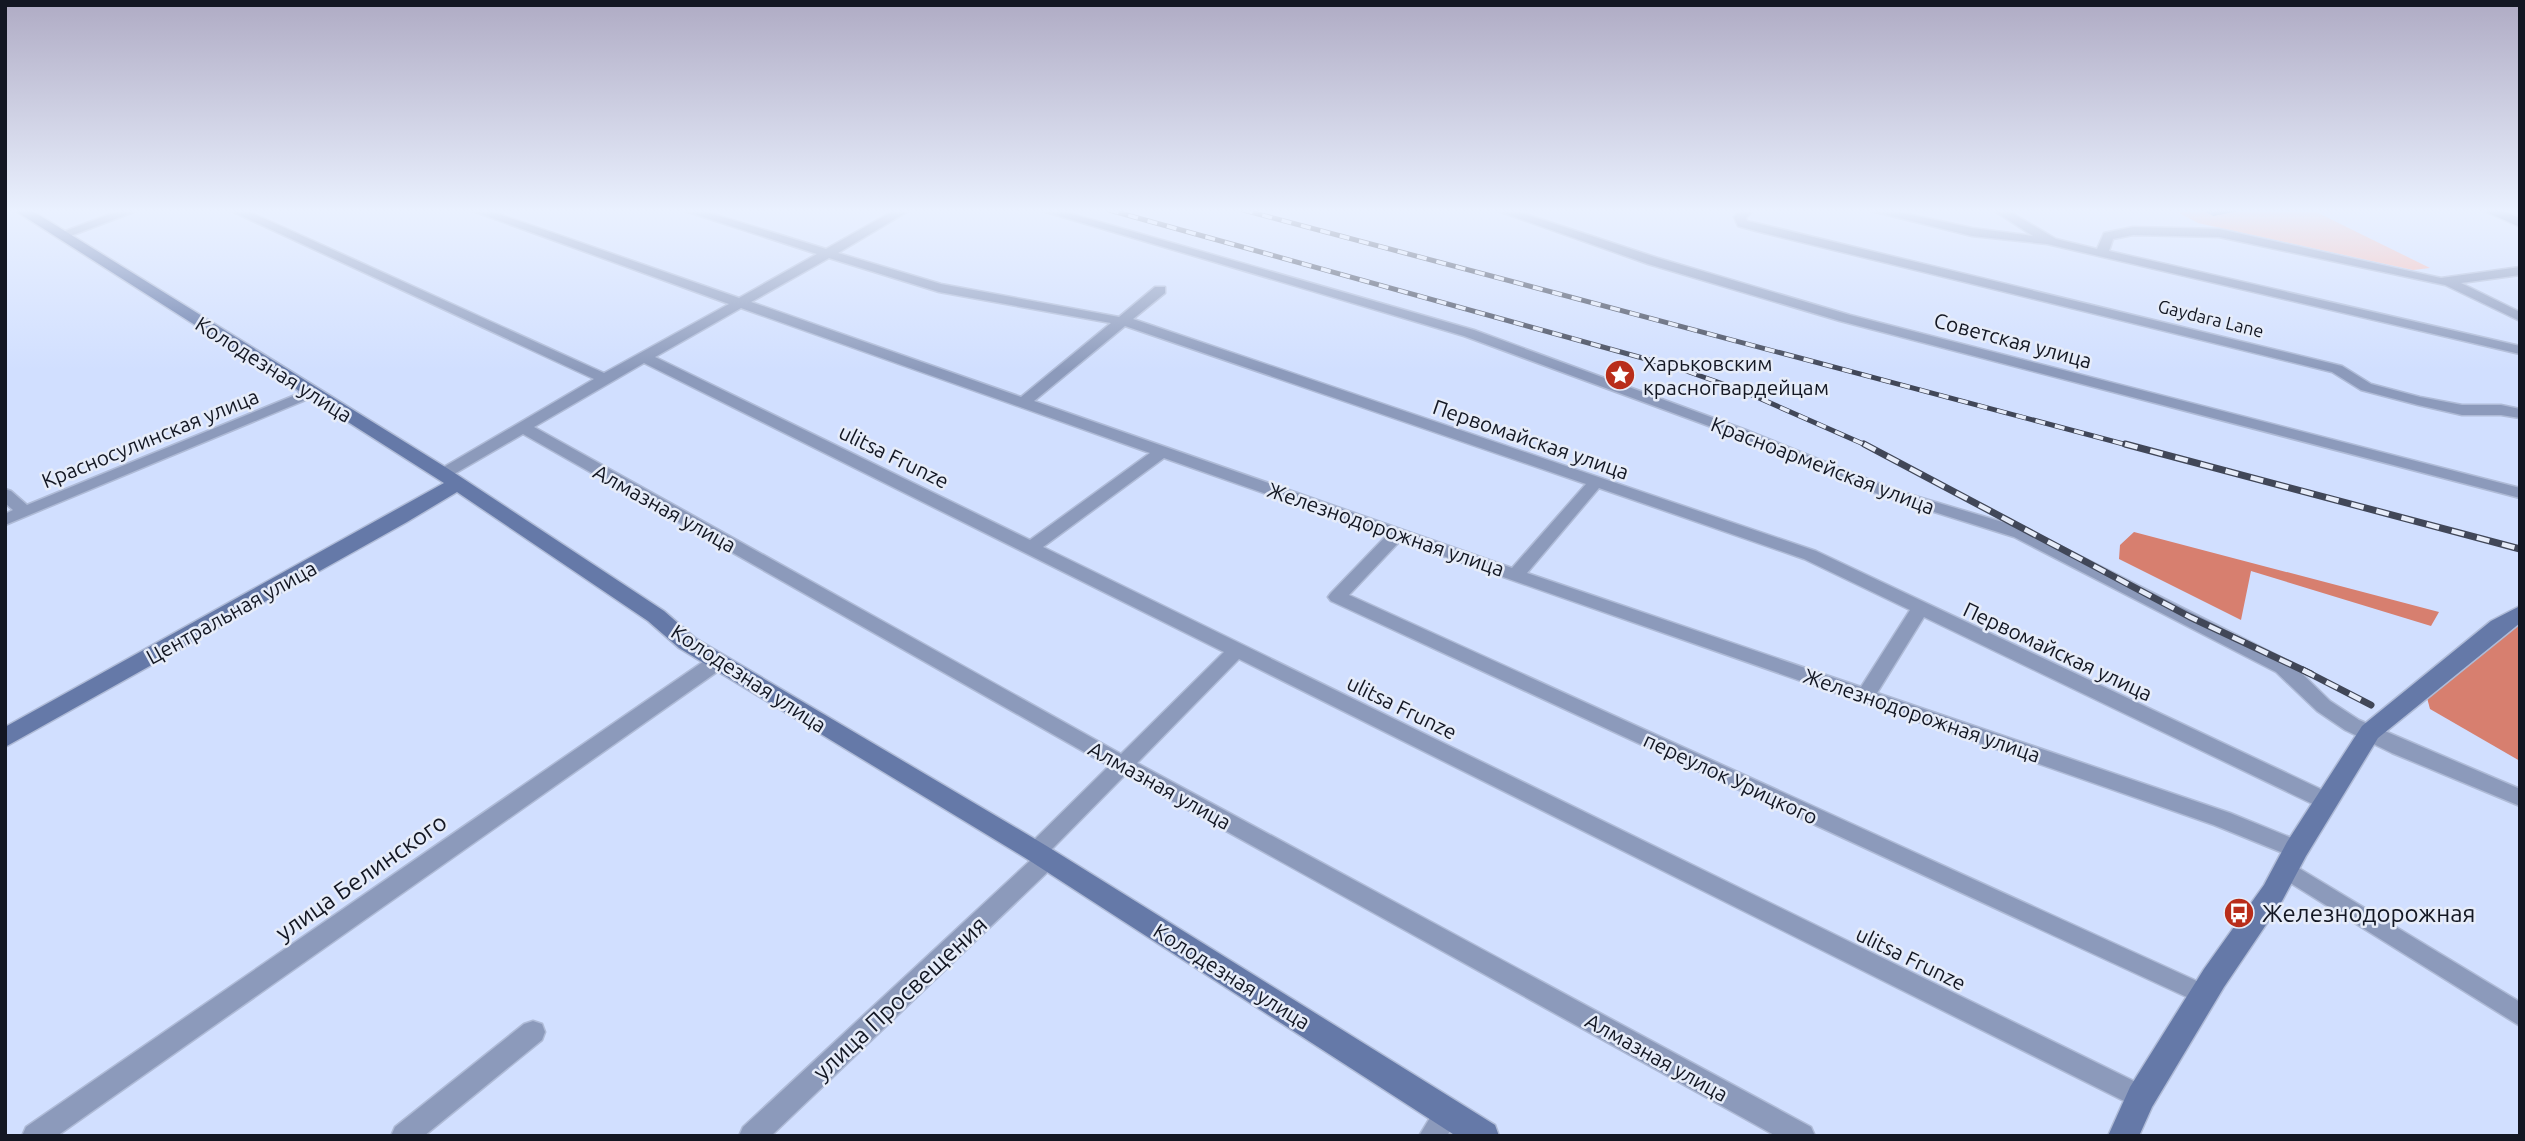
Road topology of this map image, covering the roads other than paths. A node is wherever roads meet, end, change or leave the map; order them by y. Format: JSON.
{"nodes":[{"id":1,"x":106,"y":263,"type":"edge"},
{"id":2,"x":352,"y":263,"type":"edge"},
{"id":3,"x":629,"y":263,"type":"edge"},
{"id":4,"x":809,"y":263,"type":"edge"},
{"id":5,"x":860,"y":263,"type":"edge"},
{"id":6,"x":1229,"y":263,"type":"edge"},
{"id":7,"x":1661,"y":263,"type":"edge"},
{"id":8,"x":1904,"y":263,"type":"edge"},
{"id":9,"x":2142,"y":263,"type":"edge"},
{"id":10,"x":2359,"y":263,"type":"edge"},
{"id":11,"x":2520,"y":271,"type":"edge"},
{"id":12,"x":2450,"y":283,"type":"junction"},
{"id":13,"x":1160,"y":290,"type":"dead end"},
{"id":14,"x":740,"y":302,"type":"junction"},
{"id":15,"x":2520,"y":317,"type":"edge"},
{"id":16,"x":1121,"y":321,"type":"junction"},
{"id":17,"x":2520,"y":350,"type":"edge"},
{"id":18,"x":644,"y":357,"type":"junction"},
{"id":19,"x":605,"y":379,"type":"junction"},
{"id":20,"x":310,"y":393,"type":"junction"},
{"id":21,"x":1024,"y":402,"type":"junction"},
{"id":22,"x":2520,"y":414,"type":"edge"},
{"id":23,"x":522,"y":427,"type":"junction"},
{"id":24,"x":1164,"y":450,"type":"junction"},
{"id":25,"x":449,"y":479,"type":"junction"},
{"id":26,"x":1595,"y":483,"type":"junction"},
{"id":27,"x":2520,"y":493,"type":"edge"},
{"id":28,"x":5,"y":494,"type":"edge"},
{"id":29,"x":25,"y":512,"type":"junction"},
{"id":30,"x":5,"y":520,"type":"edge"},
{"id":31,"x":1397,"y":534,"type":"junction"},
{"id":32,"x":1029,"y":549,"type":"junction"},
{"id":33,"x":1515,"y":575,"type":"junction"},
{"id":34,"x":1920,"y":608,"type":"junction"},
{"id":35,"x":2520,"y":613,"type":"edge"},
{"id":36,"x":1236,"y":651,"type":"junction"},
{"id":37,"x":717,"y":662,"type":"junction"},
{"id":38,"x":1865,"y":696,"type":"junction"},
{"id":39,"x":2370,"y":732,"type":"junction"},
{"id":40,"x":5,"y":738,"type":"edge"},
{"id":41,"x":1123,"y":765,"type":"junction"},
{"id":42,"x":2520,"y":797,"type":"edge"},
{"id":43,"x":2326,"y":801,"type":"junction"},
{"id":44,"x":1042,"y":856,"type":"junction"},
{"id":45,"x":2291,"y":859,"type":"junction"},
{"id":46,"x":2204,"y":995,"type":"junction"},
{"id":47,"x":2520,"y":1015,"type":"edge"},
{"id":48,"x":533,"y":1032,"type":"dead end"},
{"id":49,"x":2141,"y":1097,"type":"junction"},
{"id":50,"x":1448,"y":1112,"type":"junction"},
{"id":51,"x":39,"y":1134,"type":"edge"},
{"id":52,"x":404,"y":1136,"type":"edge"},
{"id":53,"x":752,"y":1136,"type":"edge"},
{"id":54,"x":1432,"y":1136,"type":"edge"},
{"id":55,"x":1484,"y":1136,"type":"edge"},
{"id":56,"x":1802,"y":1136,"type":"edge"},
{"id":57,"x":2123,"y":1136,"type":"edge"}],
"edges":[{"from":1,"to":20,"type":"main road","name":"Колодезная улица"},
{"from":2,"to":19,"type":"street"},
{"from":3,"to":14,"type":"street","name":"Железнодорожная улица"},
{"from":4,"to":14,"type":"street"},
{"from":5,"to":16,"type":"street","name":"Первомайская улица"},
{"from":6,"to":39,"type":"street","name":"Красноармейская улица"},
{"from":7,"to":27,"type":"street","name":"Советская улица"},
{"from":8,"to":22,"type":"street","name":"Gaydara Lane"},
{"from":9,"to":17,"type":"street"},
{"from":10,"to":12,"type":"street"},
{"from":11,"to":12,"type":"street"},
{"from":12,"to":15,"type":"street"},
{"from":13,"to":16,"type":"street"},
{"from":14,"to":18,"type":"street"},
{"from":14,"to":21,"type":"street","name":"Железнодорожная улица"},
{"from":16,"to":21,"type":"street"},
{"from":16,"to":26,"type":"street","name":"Первомайская улица"},
{"from":18,"to":19,"type":"street"},
{"from":18,"to":32,"type":"street","name":"ulitsa Frunze"},
{"from":19,"to":23,"type":"street"},
{"from":20,"to":25,"type":"main road","name":"Колодезная улица"},
{"from":20,"to":29,"type":"street","name":"Красносулинская улица"},
{"from":21,"to":24,"type":"street","name":"Железнодорожная улица"},
{"from":23,"to":25,"type":"street"},
{"from":23,"to":41,"type":"street","name":"Алмазная улица"},
{"from":24,"to":31,"type":"street","name":"Железнодорожная улица"},
{"from":24,"to":32,"type":"street"},
{"from":25,"to":37,"type":"main road","name":"Колодезная улица"},
{"from":25,"to":40,"type":"main road","name":"Центральная улица"},
{"from":26,"to":33,"type":"street"},
{"from":26,"to":34,"type":"street","name":"Первомайская улица"},
{"from":28,"to":29,"type":"street"},
{"from":29,"to":30,"type":"street","name":"Красносулинская улица"},
{"from":31,"to":33,"type":"street","name":"Железнодорожная улица"},
{"from":31,"to":46,"type":"street","name":"переулок Урицкого"},
{"from":32,"to":36,"type":"street","name":"ulitsa Frunze"},
{"from":33,"to":38,"type":"street","name":"Железнодорожная улица"},
{"from":34,"to":38,"type":"street"},
{"from":34,"to":43,"type":"street","name":"Первомайская улица"},
{"from":35,"to":39,"type":"main road"},
{"from":36,"to":41,"type":"street","name":"улица Просвещения"},
{"from":36,"to":49,"type":"street","name":"ulitsa Frunze"},
{"from":37,"to":44,"type":"main road","name":"Колодезная улица"},
{"from":37,"to":51,"type":"street","name":"улица Белинского"},
{"from":38,"to":45,"type":"street","name":"Железнодорожная улица"},
{"from":39,"to":42,"type":"street","name":"Красноармейская улица"},
{"from":39,"to":43,"type":"main road"},
{"from":41,"to":44,"type":"street","name":"улица Просвещения"},
{"from":41,"to":56,"type":"street","name":"Алмазная улица"},
{"from":43,"to":45,"type":"main road"},
{"from":44,"to":50,"type":"main road","name":"Колодезная улица"},
{"from":44,"to":53,"type":"street","name":"улица Просвещения"},
{"from":45,"to":46,"type":"main road"},
{"from":45,"to":47,"type":"street","name":"Железнодорожная улица"},
{"from":46,"to":49,"type":"main road"},
{"from":48,"to":52,"type":"street"},
{"from":49,"to":57,"type":"main road"},
{"from":50,"to":54,"type":"street"},
{"from":50,"to":55,"type":"main road","name":"Колодезная улица"}]}
